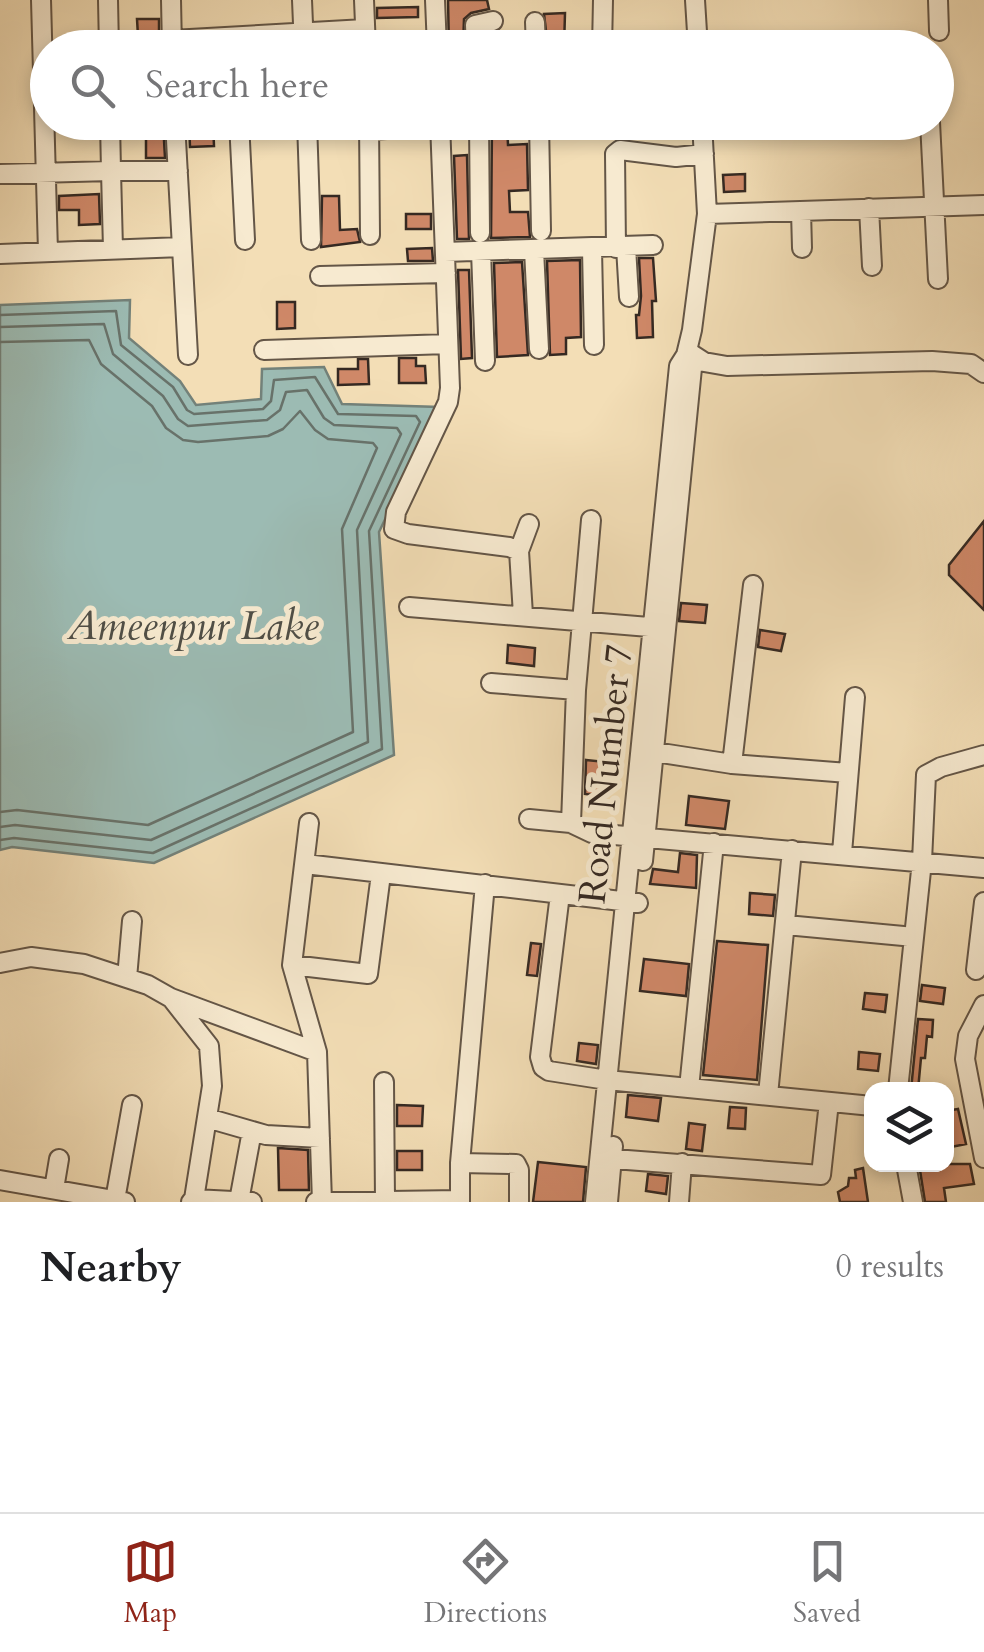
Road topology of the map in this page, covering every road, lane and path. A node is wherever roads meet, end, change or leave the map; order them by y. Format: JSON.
{"nodes":[{"id":1,"x":41,"y":0,"type":"edge"},
{"id":2,"x":108,"y":0,"type":"edge"},
{"id":3,"x":172,"y":0,"type":"edge"},
{"id":4,"x":302,"y":0,"type":"edge"},
{"id":5,"x":364,"y":0,"type":"edge"},
{"id":6,"x":435,"y":0,"type":"edge"},
{"id":7,"x":603,"y":0,"type":"edge"},
{"id":8,"x":695,"y":0,"type":"edge"},
{"id":9,"x":938,"y":0,"type":"edge"},
{"id":10,"x":494,"y":21,"type":"dead end"},
{"id":11,"x":535,"y":22,"type":"dead end"},
{"id":12,"x":42,"y":30,"type":"edge"},
{"id":13,"x":109,"y":30,"type":"edge"},
{"id":14,"x":172,"y":30,"type":"edge"},
{"id":15,"x":303,"y":30,"type":"edge"},
{"id":16,"x":365,"y":30,"type":"edge"},
{"id":17,"x":436,"y":30,"type":"edge"},
{"id":18,"x":475,"y":30,"type":"edge"},
{"id":19,"x":535,"y":30,"type":"edge"},
{"id":20,"x":602,"y":30,"type":"edge"},
{"id":21,"x":697,"y":30,"type":"edge"},
{"id":22,"x":938,"y":30,"type":"edge"},
{"id":23,"x":45,"y":140,"type":"edge"},
{"id":24,"x":111,"y":140,"type":"edge"},
{"id":25,"x":175,"y":140,"type":"edge"},
{"id":26,"x":241,"y":140,"type":"edge"},
{"id":27,"x":308,"y":140,"type":"edge"},
{"id":28,"x":369,"y":140,"type":"edge"},
{"id":29,"x":441,"y":140,"type":"edge"},
{"id":30,"x":479,"y":140,"type":"edge"},
{"id":31,"x":539,"y":140,"type":"edge"},
{"id":32,"x":703,"y":140,"type":"edge"},
{"id":33,"x":931,"y":140,"type":"edge"},
{"id":34,"x":704,"y":154,"type":"junction"},
{"id":35,"x":112,"y":170,"type":"junction"},
{"id":36,"x":178,"y":171,"type":"junction"},
{"id":37,"x":46,"y":173,"type":"junction"},
{"id":38,"x":0,"y":174,"type":"edge"},
{"id":39,"x":984,"y":204,"type":"edge"},
{"id":40,"x":934,"y":206,"type":"junction"},
{"id":41,"x":869,"y":208,"type":"junction"},
{"id":42,"x":801,"y":211,"type":"junction"},
{"id":43,"x":707,"y":214,"type":"junction"},
{"id":44,"x":542,"y":231,"type":"dead end"},
{"id":45,"x":370,"y":234,"type":"dead end"},
{"id":46,"x":245,"y":240,"type":"dead end"},
{"id":47,"x":311,"y":240,"type":"dead end"},
{"id":48,"x":481,"y":242,"type":"junction"},
{"id":49,"x":654,"y":245,"type":"dead end"},
{"id":50,"x":182,"y":247,"type":"junction"},
{"id":51,"x":622,"y":248,"type":"junction"},
{"id":52,"x":802,"y":248,"type":"dead end"},
{"id":53,"x":113,"y":249,"type":"junction"},
{"id":54,"x":592,"y":249,"type":"junction"},
{"id":55,"x":534,"y":250,"type":"junction"},
{"id":56,"x":48,"y":252,"type":"junction"},
{"id":57,"x":445,"y":252,"type":"junction"},
{"id":58,"x":0,"y":254,"type":"edge"},
{"id":59,"x":872,"y":266,"type":"dead end"},
{"id":60,"x":446,"y":273,"type":"junction"},
{"id":61,"x":320,"y":276,"type":"dead end"},
{"id":62,"x":938,"y":279,"type":"dead end"},
{"id":63,"x":629,"y":297,"type":"dead end"},
{"id":64,"x":448,"y":344,"type":"junction"},
{"id":65,"x":594,"y":346,"type":"dead end"},
{"id":66,"x":538,"y":349,"type":"dead end"},
{"id":67,"x":264,"y":350,"type":"dead end"},
{"id":68,"x":687,"y":353,"type":"junction"},
{"id":69,"x":188,"y":355,"type":"dead end"},
{"id":70,"x":485,"y":361,"type":"dead end"},
{"id":71,"x":984,"y":373,"type":"edge"},
{"id":72,"x":591,"y":520,"type":"dead end"},
{"id":73,"x":529,"y":524,"type":"dead end"},
{"id":74,"x":519,"y":551,"type":"junction"},
{"id":75,"x":753,"y":585,"type":"dead end"},
{"id":76,"x":409,"y":607,"type":"dead end"},
{"id":77,"x":523,"y":616,"type":"junction"},
{"id":78,"x":581,"y":620,"type":"junction"},
{"id":79,"x":660,"y":628,"type":"junction"},
{"id":80,"x":490,"y":683,"type":"dead end"},
{"id":81,"x":576,"y":690,"type":"junction"},
{"id":82,"x":855,"y":698,"type":"dead end"},
{"id":83,"x":648,"y":751,"type":"junction"},
{"id":84,"x":984,"y":755,"type":"edge"},
{"id":85,"x":732,"y":764,"type":"junction"},
{"id":86,"x":848,"y":773,"type":"junction"},
{"id":87,"x":530,"y":819,"type":"dead end"},
{"id":88,"x":309,"y":823,"type":"dead end"},
{"id":89,"x":571,"y":823,"type":"junction"},
{"id":90,"x":640,"y":835,"type":"junction"},
{"id":91,"x":714,"y":842,"type":"junction"},
{"id":92,"x":792,"y":850,"type":"junction"},
{"id":93,"x":842,"y":853,"type":"junction"},
{"id":94,"x":922,"y":861,"type":"junction"},
{"id":95,"x":304,"y":864,"type":"junction"},
{"id":96,"x":984,"y":868,"type":"edge"},
{"id":97,"x":381,"y":874,"type":"junction"},
{"id":98,"x":485,"y":884,"type":"junction"},
{"id":99,"x":560,"y":894,"type":"junction"},
{"id":100,"x":632,"y":902,"type":"junction"},
{"id":101,"x":984,"y":902,"type":"edge"},
{"id":102,"x":132,"y":921,"type":"dead end"},
{"id":103,"x":786,"y":926,"type":"junction"},
{"id":104,"x":914,"y":937,"type":"junction"},
{"id":105,"x":0,"y":963,"type":"edge"},
{"id":106,"x":292,"y":965,"type":"junction"},
{"id":107,"x":976,"y":970,"type":"dead end"},
{"id":108,"x":127,"y":978,"type":"junction"},
{"id":109,"x":172,"y":998,"type":"junction"},
{"id":110,"x":984,"y":1005,"type":"edge"},
{"id":111,"x":316,"y":1052,"type":"junction"},
{"id":112,"x":613,"y":1080,"type":"junction"},
{"id":113,"x":384,"y":1082,"type":"dead end"},
{"id":114,"x":899,"y":1082,"type":"edge"},
{"id":115,"x":690,"y":1088,"type":"junction"},
{"id":116,"x":976,"y":1091,"type":"edge"},
{"id":117,"x":768,"y":1096,"type":"junction"},
{"id":118,"x":830,"y":1102,"type":"junction"},
{"id":119,"x":132,"y":1105,"type":"dead end"},
{"id":120,"x":864,"y":1105,"type":"edge"},
{"id":121,"x":207,"y":1118,"type":"junction"},
{"id":122,"x":252,"y":1130,"type":"junction"},
{"id":123,"x":320,"y":1138,"type":"junction"},
{"id":124,"x":984,"y":1158,"type":"edge"},
{"id":125,"x":606,"y":1159,"type":"junction"},
{"id":126,"x":59,"y":1160,"type":"dead end"},
{"id":127,"x":460,"y":1163,"type":"junction"},
{"id":128,"x":682,"y":1163,"type":"junction"},
{"id":129,"x":907,"y":1172,"type":"edge"},
{"id":130,"x":0,"y":1180,"type":"edge"},
{"id":131,"x":54,"y":1189,"type":"junction"},
{"id":132,"x":79,"y":1198,"type":"edge"},
{"id":133,"x":120,"y":1201,"type":"edge"},
{"id":134,"x":193,"y":1201,"type":"edge"},
{"id":135,"x":239,"y":1201,"type":"edge"},
{"id":136,"x":386,"y":1201,"type":"edge"},
{"id":137,"x":460,"y":1201,"type":"edge"},
{"id":138,"x":252,"y":1202,"type":"edge"},
{"id":139,"x":319,"y":1202,"type":"edge"},
{"id":140,"x":334,"y":1202,"type":"edge"},
{"id":141,"x":519,"y":1202,"type":"edge"},
{"id":142,"x":595,"y":1202,"type":"edge"},
{"id":143,"x":608,"y":1202,"type":"edge"},
{"id":144,"x":680,"y":1202,"type":"edge"},
{"id":145,"x":913,"y":1202,"type":"edge"}],
"edges":[{"from":1,"to":12,"type":"street"},
{"from":2,"to":13,"type":"street"},
{"from":3,"to":14,"type":"street"},
{"from":4,"to":15,"type":"street"},
{"from":5,"to":16,"type":"street"},
{"from":6,"to":17,"type":"street"},
{"from":7,"to":20,"type":"street"},
{"from":8,"to":21,"type":"street"},
{"from":9,"to":22,"type":"street"},
{"from":10,"to":18,"type":"street"},
{"from":11,"to":19,"type":"street"},
{"from":23,"to":37,"type":"street"},
{"from":24,"to":35,"type":"street"},
{"from":25,"to":36,"type":"street"},
{"from":26,"to":46,"type":"street"},
{"from":27,"to":47,"type":"street"},
{"from":28,"to":45,"type":"street"},
{"from":29,"to":57,"type":"street"},
{"from":30,"to":48,"type":"street"},
{"from":31,"to":44,"type":"street"},
{"from":32,"to":34,"type":"street","name":"Road Number 7"},
{"from":33,"to":40,"type":"street"},
{"from":34,"to":43,"type":"street","name":"Road Number 7"},
{"from":34,"to":51,"type":"street"},
{"from":35,"to":36,"type":"street"},
{"from":35,"to":37,"type":"street"},
{"from":35,"to":53,"type":"street"},
{"from":36,"to":50,"type":"street"},
{"from":37,"to":38,"type":"street"},
{"from":37,"to":56,"type":"street"},
{"from":39,"to":40,"type":"street"},
{"from":40,"to":41,"type":"street"},
{"from":40,"to":62,"type":"street"},
{"from":41,"to":42,"type":"street"},
{"from":41,"to":59,"type":"street"},
{"from":42,"to":43,"type":"street"},
{"from":42,"to":52,"type":"street"},
{"from":43,"to":68,"type":"street","name":"Road Number 7"},
{"from":48,"to":55,"type":"street"},
{"from":48,"to":57,"type":"street"},
{"from":48,"to":70,"type":"street"},
{"from":49,"to":51,"type":"street"},
{"from":50,"to":53,"type":"street"},
{"from":50,"to":69,"type":"street"},
{"from":51,"to":54,"type":"street"},
{"from":51,"to":63,"type":"street"},
{"from":53,"to":56,"type":"street"},
{"from":54,"to":55,"type":"street"},
{"from":54,"to":65,"type":"street"},
{"from":55,"to":66,"type":"street"},
{"from":56,"to":58,"type":"street"},
{"from":57,"to":60,"type":"street"},
{"from":60,"to":61,"type":"street"},
{"from":60,"to":64,"type":"street"},
{"from":64,"to":67,"type":"street"},
{"from":64,"to":74,"type":"street"},
{"from":68,"to":71,"type":"street"},
{"from":68,"to":79,"type":"street","name":"Road Number 7"},
{"from":72,"to":78,"type":"street"},
{"from":73,"to":74,"type":"street"},
{"from":74,"to":77,"type":"street"},
{"from":75,"to":85,"type":"street"},
{"from":76,"to":77,"type":"street"},
{"from":77,"to":78,"type":"street"},
{"from":78,"to":79,"type":"street"},
{"from":78,"to":81,"type":"street"},
{"from":79,"to":83,"type":"street","name":"Road Number 7"},
{"from":80,"to":81,"type":"street"},
{"from":81,"to":89,"type":"street"},
{"from":82,"to":86,"type":"street"},
{"from":83,"to":85,"type":"street"},
{"from":83,"to":90,"type":"street","name":"Road Number 7"},
{"from":84,"to":94,"type":"street"},
{"from":85,"to":86,"type":"street"},
{"from":86,"to":93,"type":"street"},
{"from":87,"to":89,"type":"street"},
{"from":88,"to":95,"type":"street"},
{"from":89,"to":90,"type":"street"},
{"from":90,"to":91,"type":"street"},
{"from":90,"to":100,"type":"street","name":"Road Number 7"},
{"from":91,"to":92,"type":"street"},
{"from":91,"to":115,"type":"street"},
{"from":92,"to":93,"type":"street"},
{"from":92,"to":103,"type":"street"},
{"from":93,"to":94,"type":"street"},
{"from":94,"to":96,"type":"street"},
{"from":94,"to":104,"type":"street"},
{"from":95,"to":97,"type":"street"},
{"from":95,"to":106,"type":"street"},
{"from":97,"to":98,"type":"street"},
{"from":97,"to":106,"type":"street"},
{"from":98,"to":99,"type":"street"},
{"from":98,"to":127,"type":"street"},
{"from":99,"to":100,"type":"street"},
{"from":99,"to":112,"type":"street"},
{"from":100,"to":112,"type":"street","name":"Road Number 7"},
{"from":101,"to":107,"type":"street"},
{"from":102,"to":108,"type":"street"},
{"from":103,"to":104,"type":"street"},
{"from":103,"to":117,"type":"street"},
{"from":104,"to":114,"type":"street"},
{"from":105,"to":108,"type":"street"},
{"from":106,"to":111,"type":"street"},
{"from":108,"to":109,"type":"street"},
{"from":109,"to":111,"type":"street"},
{"from":109,"to":121,"type":"street"},
{"from":110,"to":116,"type":"street"},
{"from":111,"to":123,"type":"street"},
{"from":112,"to":115,"type":"street"},
{"from":112,"to":125,"type":"street","name":"Road Number 7"},
{"from":113,"to":136,"type":"street"},
{"from":115,"to":117,"type":"street"},
{"from":116,"to":124,"type":"street"},
{"from":117,"to":118,"type":"street"},
{"from":118,"to":120,"type":"street"},
{"from":118,"to":128,"type":"street"},
{"from":119,"to":133,"type":"street"},
{"from":121,"to":122,"type":"street"},
{"from":121,"to":134,"type":"street"},
{"from":122,"to":123,"type":"street"},
{"from":122,"to":135,"type":"street"},
{"from":123,"to":139,"type":"street"},
{"from":125,"to":128,"type":"street"},
{"from":125,"to":142,"type":"street","name":"Road Number 7"},
{"from":125,"to":143,"type":"street","name":"Road Number 7"},
{"from":126,"to":131,"type":"street"},
{"from":127,"to":137,"type":"street"},
{"from":127,"to":141,"type":"street"},
{"from":128,"to":144,"type":"street"},
{"from":129,"to":145,"type":"street"},
{"from":130,"to":131,"type":"street"},
{"from":131,"to":132,"type":"street"},
{"from":132,"to":133,"type":"street"},
{"from":134,"to":135,"type":"street"},
{"from":135,"to":138,"type":"street"},
{"from":136,"to":137,"type":"street"},
{"from":136,"to":140,"type":"street"},
{"from":139,"to":140,"type":"street"}]}
